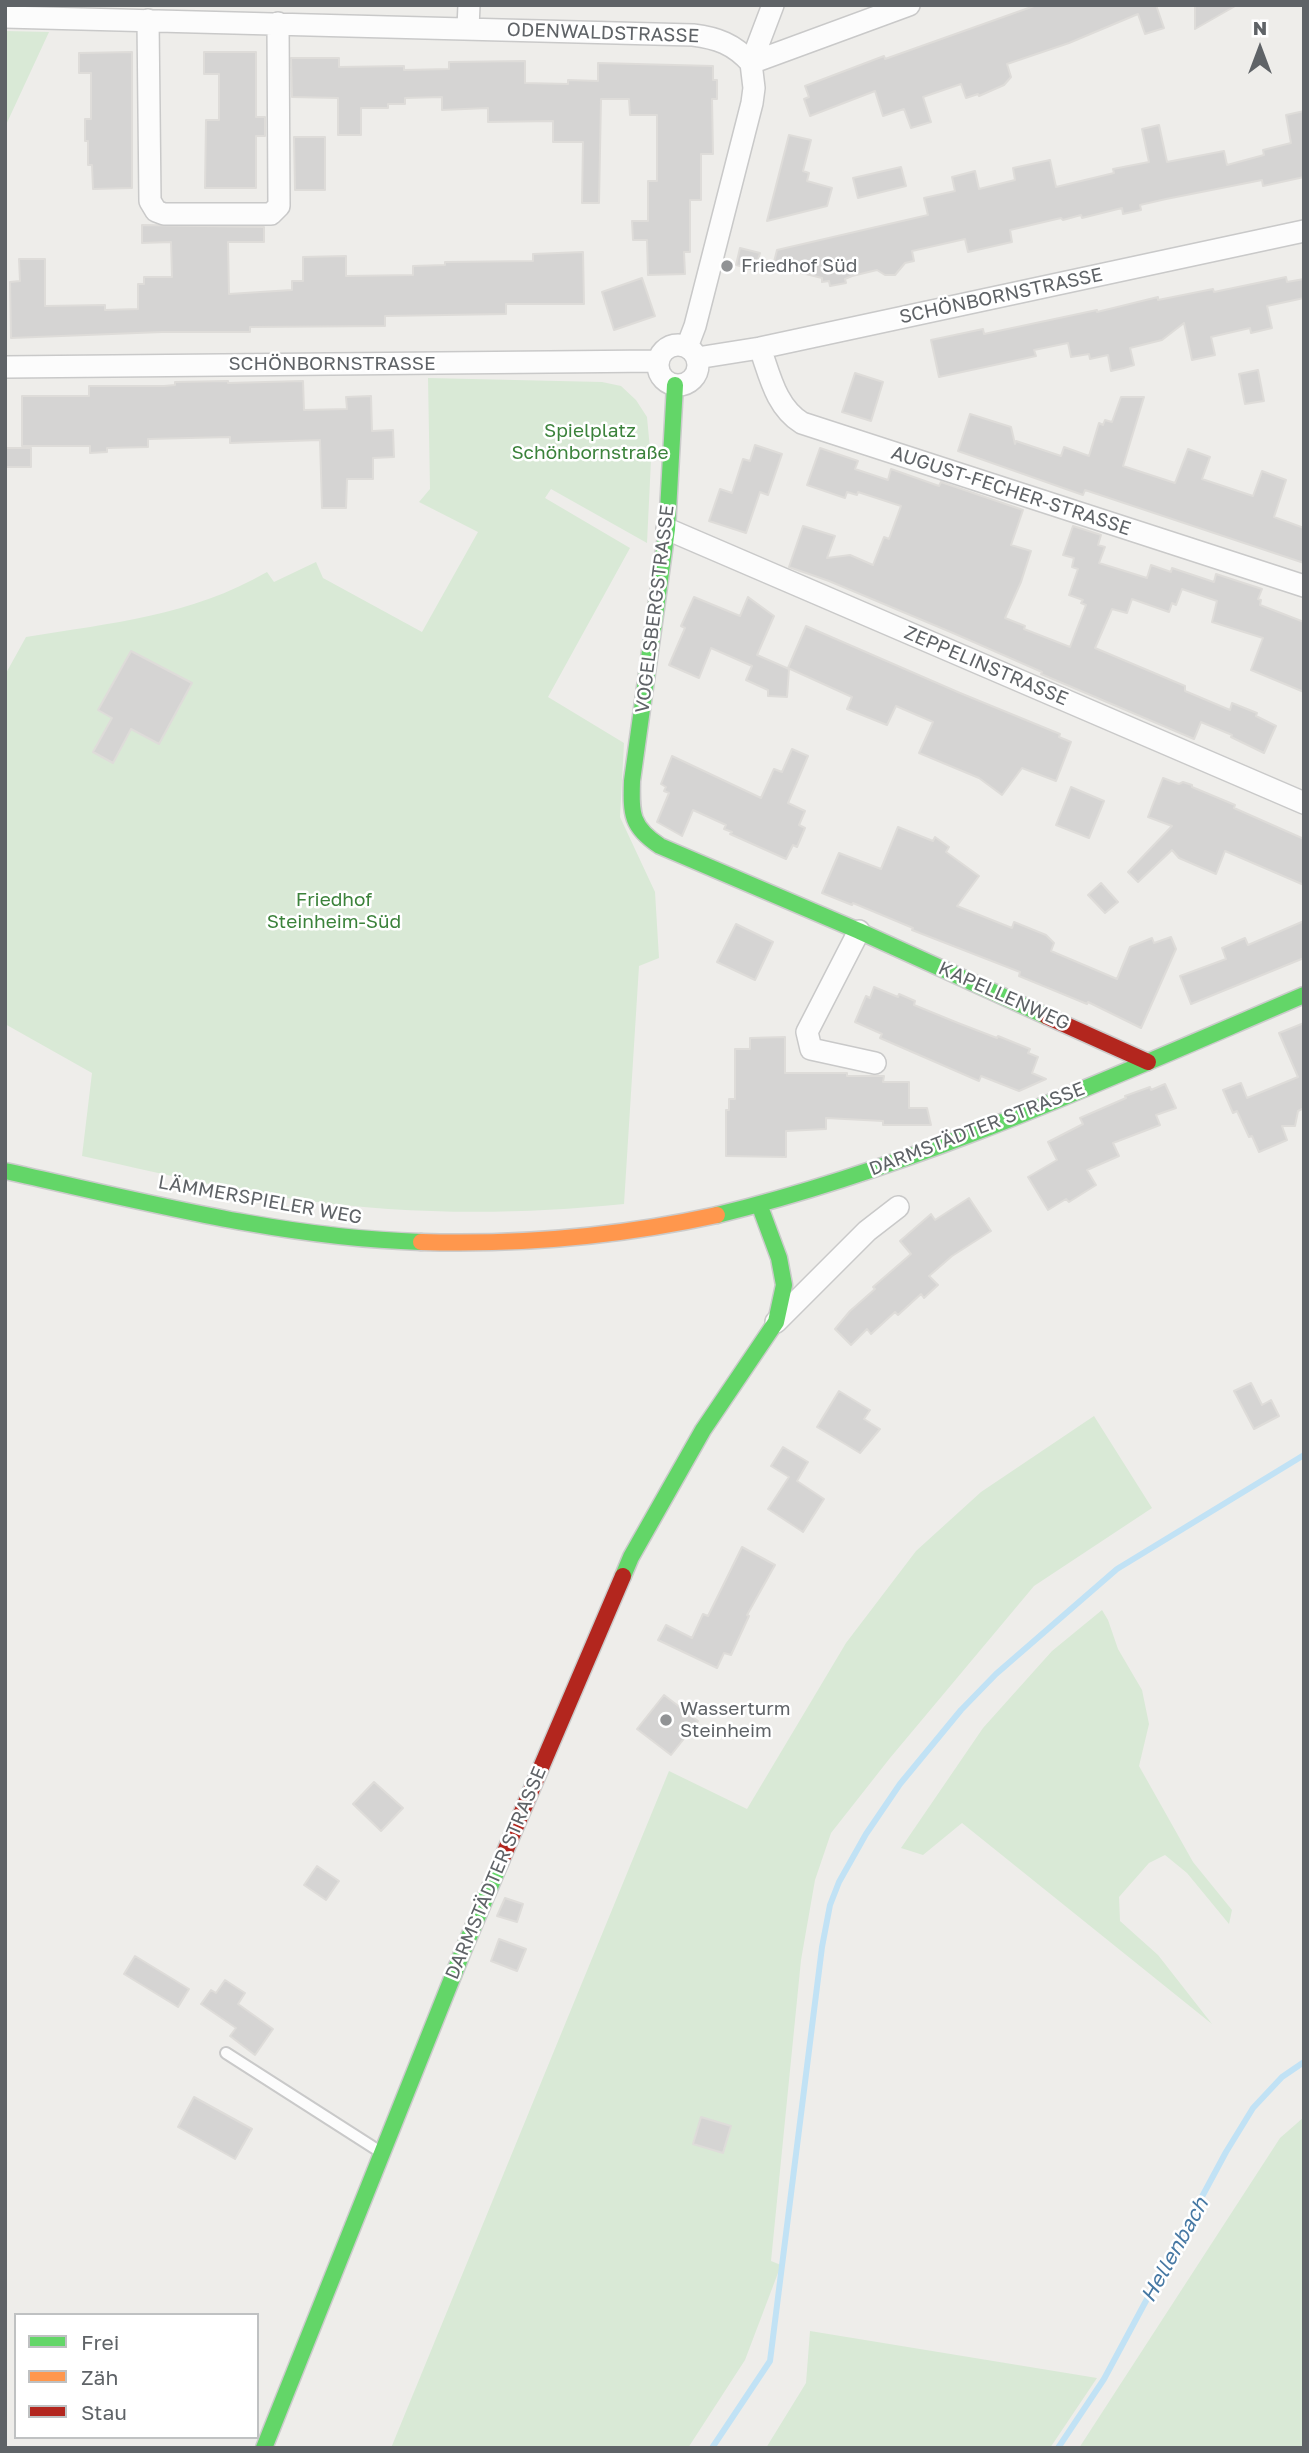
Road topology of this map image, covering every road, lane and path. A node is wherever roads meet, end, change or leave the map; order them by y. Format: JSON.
{"nodes":[{"id":1,"x":469,"y":5,"type":"edge"},
{"id":2,"x":773,"y":5,"type":"edge"},
{"id":3,"x":909,"y":5,"type":"edge"},
{"id":4,"x":5,"y":17,"type":"edge"},
{"id":5,"x":148,"y":20,"type":"junction"},
{"id":6,"x":278,"y":23,"type":"junction"},
{"id":7,"x":468,"y":29,"type":"junction"},
{"id":8,"x":751,"y":63,"type":"junction"},
{"id":9,"x":1304,"y":231,"type":"edge"},
{"id":10,"x":760,"y":348,"type":"junction"},
{"id":11,"x":692,"y":353,"type":"junction"},
{"id":12,"x":658,"y":361,"type":"junction"},
{"id":13,"x":5,"y":367,"type":"edge"},
{"id":14,"x":675,"y":385,"type":"junction"},
{"id":15,"x":667,"y":529,"type":"junction"},
{"id":16,"x":1304,"y":586,"type":"edge"},
{"id":17,"x":1304,"y":803,"type":"edge"},
{"id":18,"x":639,"y":832,"type":"joint"},
{"id":19,"x":859,"y":931,"type":"junction"},
{"id":20,"x":1304,"y":995,"type":"edge"},
{"id":21,"x":1148,"y":1062,"type":"junction"},
{"id":22,"x":875,"y":1063,"type":"dead end"},
{"id":23,"x":5,"y":1171,"type":"edge"},
{"id":24,"x":760,"y":1205,"type":"junction"},
{"id":25,"x":898,"y":1207,"type":"dead end"},
{"id":26,"x":776,"y":1322,"type":"junction"},
{"id":27,"x":226,"y":2053,"type":"dead end"},
{"id":28,"x":382,"y":2153,"type":"junction"},
{"id":29,"x":264,"y":2448,"type":"edge"}],
"edges":[{"from":1,"to":7,"type":"street"},
{"from":2,"to":8,"type":"street"},
{"from":3,"to":8,"type":"street"},
{"from":4,"to":5,"type":"street","name":"ODENWALDSTRASSE"},
{"from":5,"to":6,"type":"street","name":"ODENWALDSTRASSE"},
{"from":5,"to":6,"type":"street"},
{"from":6,"to":7,"type":"street","name":"ODENWALDSTRASSE"},
{"from":7,"to":8,"type":"street","name":"ODENWALDSTRASSE"},
{"from":8,"to":11,"type":"street"},
{"from":9,"to":10,"type":"street","name":"SCHÖNBORNSTRASSE"},
{"from":10,"to":11,"type":"street","name":"SCHÖNBORNSTRASSE"},
{"from":10,"to":16,"type":"street","name":"AUGUST-FECHER-STRASSE"},
{"from":11,"to":12,"type":"street","name":"SCHÖNBORNSTRASSE"},
{"from":11,"to":14,"type":"street"},
{"from":12,"to":13,"type":"street","name":"SCHÖNBORNSTRASSE"},
{"from":12,"to":14,"type":"street"},
{"from":14,"to":15,"type":"street","name":"VOGELSBERGSTRASSE"},
{"from":15,"to":17,"type":"street","name":"ZEPPELINSTRASSE"},
{"from":15,"to":18,"type":"street","name":"VOGELSBERGSTRASSE"},
{"from":18,"to":19,"type":"street","name":"KAPELLENWEG"},
{"from":19,"to":21,"type":"street","name":"KAPELLENWEG"},
{"from":19,"to":22,"type":"street"},
{"from":20,"to":21,"type":"street","name":"DARMSTÄDTER STRASSE"},
{"from":21,"to":24,"type":"street","name":"DARMSTÄDTER STRASSE"},
{"from":23,"to":24,"type":"street","name":"LÄMMERSPIELER WEG"},
{"from":24,"to":26,"type":"street","name":"DARMSTÄDTER STRASSE"},
{"from":25,"to":26,"type":"street","name":"DARMSTÄDTER STRASSE"},
{"from":26,"to":28,"type":"street","name":"DARMSTÄDTER STRASSE"},
{"from":27,"to":28,"type":"lane"},
{"from":28,"to":29,"type":"street","name":"DARMSTÄDTER STRASSE"}]}
